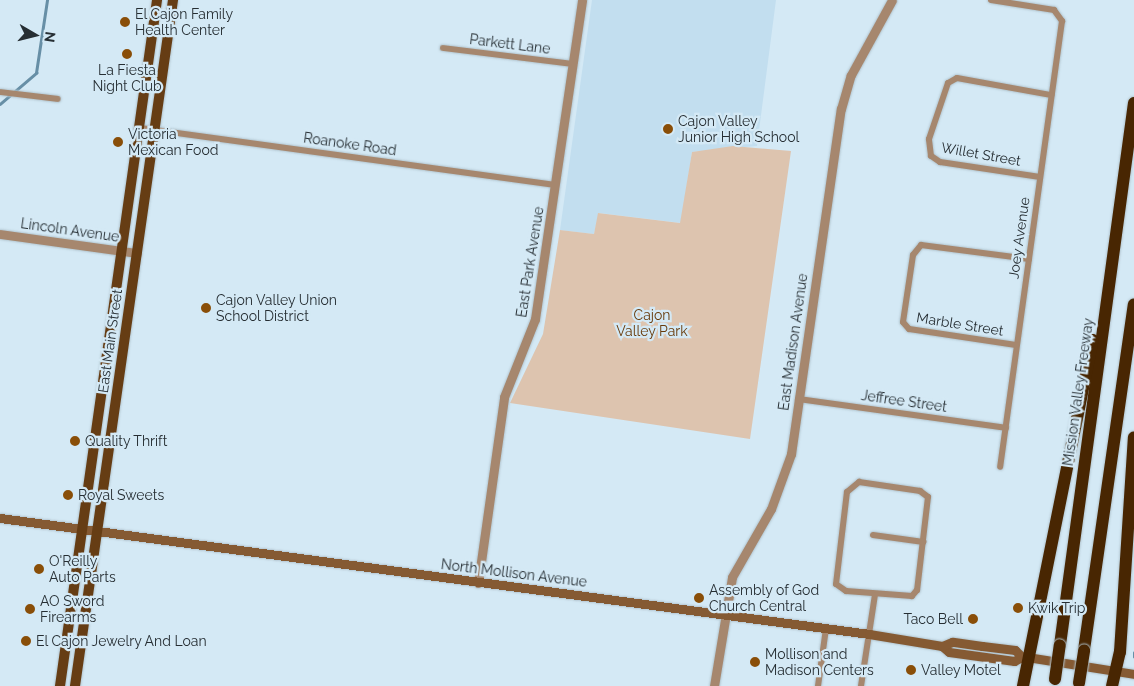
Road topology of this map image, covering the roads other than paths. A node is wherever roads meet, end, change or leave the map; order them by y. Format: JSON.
{"nodes":[{"id":1,"x":157,"y":0,"type":"edge"},
{"id":2,"x":173,"y":0,"type":"edge"},
{"id":3,"x":582,"y":0,"type":"edge"},
{"id":4,"x":892,"y":0,"type":"edge"},
{"id":5,"x":990,"y":0,"type":"edge"},
{"id":6,"x":444,"y":48,"type":"dead end"},
{"id":7,"x":574,"y":64,"type":"junction"},
{"id":8,"x":0,"y":92,"type":"edge"},
{"id":9,"x":1051,"y":95,"type":"junction"},
{"id":10,"x":58,"y":99,"type":"dead end"},
{"id":11,"x":1134,"y":103,"type":"edge"},
{"id":12,"x":140,"y":128,"type":"junction"},
{"id":13,"x":154,"y":130,"type":"junction"},
{"id":14,"x":1040,"y":177,"type":"junction"},
{"id":15,"x":556,"y":185,"type":"junction"},
{"id":16,"x":1115,"y":230,"type":"junction"},
{"id":17,"x":0,"y":234,"type":"edge"},
{"id":18,"x":122,"y":251,"type":"junction"},
{"id":19,"x":137,"y":253,"type":"junction"},
{"id":20,"x":1029,"y":259,"type":"junction"},
{"id":21,"x":1134,"y":304,"type":"edge"},
{"id":22,"x":109,"y":341,"type":"junction"},
{"id":23,"x":124,"y":343,"type":"junction"},
{"id":24,"x":1016,"y":346,"type":"junction"},
{"id":25,"x":798,"y":399,"type":"junction"},
{"id":26,"x":1006,"y":428,"type":"junction"},
{"id":27,"x":1134,"y":437,"type":"edge"},
{"id":28,"x":1000,"y":466,"type":"dead end"},
{"id":29,"x":0,"y":518,"type":"edge"},
{"id":30,"x":83,"y":528,"type":"junction"},
{"id":31,"x":98,"y":530,"type":"junction"},
{"id":32,"x":874,"y":535,"type":"dead end"},
{"id":33,"x":924,"y":542,"type":"junction"},
{"id":34,"x":478,"y":583,"type":"junction"},
{"id":35,"x":875,"y":595,"type":"junction"},
{"id":36,"x":725,"y":614,"type":"junction"},
{"id":37,"x":826,"y":628,"type":"junction"},
{"id":38,"x":869,"y":634,"type":"junction"},
{"id":39,"x":978,"y":645,"type":"junction"},
{"id":40,"x":942,"y":646,"type":"junction"},
{"id":41,"x":960,"y":653,"type":"junction"},
{"id":42,"x":1025,"y":657,"type":"junction"},
{"id":43,"x":1116,"y":671,"type":"junction"},
{"id":44,"x":1134,"y":674,"type":"edge"},
{"id":45,"x":1054,"y":682,"type":"edge"},
{"id":46,"x":1079,"y":685,"type":"edge"},
{"id":47,"x":60,"y":686,"type":"edge"},
{"id":48,"x":75,"y":686,"type":"edge"},
{"id":49,"x":714,"y":686,"type":"edge"},
{"id":50,"x":818,"y":686,"type":"edge"},
{"id":51,"x":861,"y":686,"type":"edge"},
{"id":52,"x":1023,"y":686,"type":"edge"},
{"id":53,"x":1112,"y":686,"type":"edge"}],
"edges":[{"from":1,"to":12,"type":"main road","name":"East Main Street"},
{"from":2,"to":13,"type":"main road","name":"East Main Street"},
{"from":3,"to":7,"type":"street","name":"East Park Avenue"},
{"from":4,"to":25,"type":"street","name":"East Madison Avenue"},
{"from":5,"to":9,"type":"street","name":"Joey Avenue"},
{"from":6,"to":7,"type":"street","name":"Parkett Lane"},
{"from":7,"to":15,"type":"street","name":"East Park Avenue"},
{"from":8,"to":10,"type":"street"},
{"from":9,"to":14,"type":"street","name":"Joey Avenue"},
{"from":9,"to":14,"type":"street","name":"Willet Street"},
{"from":11,"to":16,"type":"highway","name":"Mission Valley Freeway"},
{"from":12,"to":13,"type":"street","name":"Roanoke Road"},
{"from":12,"to":18,"type":"main road","name":"East Main Street"},
{"from":13,"to":15,"type":"street","name":"Roanoke Road"},
{"from":13,"to":19,"type":"main road","name":"East Main Street"},
{"from":14,"to":20,"type":"street","name":"Joey Avenue"},
{"from":15,"to":34,"type":"street","name":"East Park Avenue"},
{"from":16,"to":42,"type":"highway"},
{"from":16,"to":45,"type":"highway","name":"Mission Valley Freeway","bridge":true},
{"from":17,"to":18,"type":"street","name":"Lincoln Avenue"},
{"from":18,"to":19,"type":"street","name":"Lincoln Avenue"},
{"from":18,"to":22,"type":"main road","name":"East Main Street"},
{"from":19,"to":23,"type":"main road","name":"East Main Street"},
{"from":20,"to":24,"type":"street","name":"Joey Avenue"},
{"from":20,"to":24,"type":"street","name":"Marble Street"},
{"from":21,"to":46,"type":"highway","bridge":true},
{"from":22,"to":23,"type":"main road"},
{"from":22,"to":30,"type":"main road","name":"East Main Street"},
{"from":23,"to":31,"type":"main road","name":"East Main Street"},
{"from":24,"to":26,"type":"street","name":"Joey Avenue"},
{"from":25,"to":26,"type":"street","name":"Jeffree Street"},
{"from":25,"to":36,"type":"street","name":"East Madison Avenue"},
{"from":26,"to":28,"type":"street","name":"Joey Avenue"},
{"from":27,"to":43,"type":"highway"},
{"from":29,"to":30,"type":"main road","name":"North Mollison Avenue"},
{"from":30,"to":31,"type":"main road","name":"North Mollison Avenue"},
{"from":30,"to":47,"type":"main road","name":"East Main Street"},
{"from":31,"to":34,"type":"main road","name":"North Mollison Avenue"},
{"from":31,"to":48,"type":"main road","name":"East Main Street"},
{"from":32,"to":33,"type":"street"},
{"from":33,"to":35,"type":"street"},
{"from":33,"to":35,"type":"street"},
{"from":34,"to":36,"type":"main road","name":"North Mollison Avenue"},
{"from":35,"to":38,"type":"street"},
{"from":36,"to":37,"type":"main road","name":"North Mollison Avenue"},
{"from":36,"to":49,"type":"street","name":"East Madison Avenue"},
{"from":37,"to":38,"type":"main road","name":"North Mollison Avenue"},
{"from":37,"to":50,"type":"street"},
{"from":38,"to":40,"type":"main road","name":"North Mollison Avenue"},
{"from":38,"to":51,"type":"street"},
{"from":39,"to":40,"type":"main road","name":"North Mollison Avenue"},
{"from":39,"to":41,"type":"main road"},
{"from":39,"to":42,"type":"main road","name":"North Mollison Avenue"},
{"from":40,"to":41,"type":"main road","name":"North Mollison Avenue"},
{"from":41,"to":42,"type":"main road","name":"North Mollison Avenue"},
{"from":42,"to":43,"type":"main road","name":"North Mollison Avenue"},
{"from":42,"to":52,"type":"highway"},
{"from":43,"to":44,"type":"main road","name":"North Mollison Avenue"},
{"from":43,"to":53,"type":"highway"}]}
